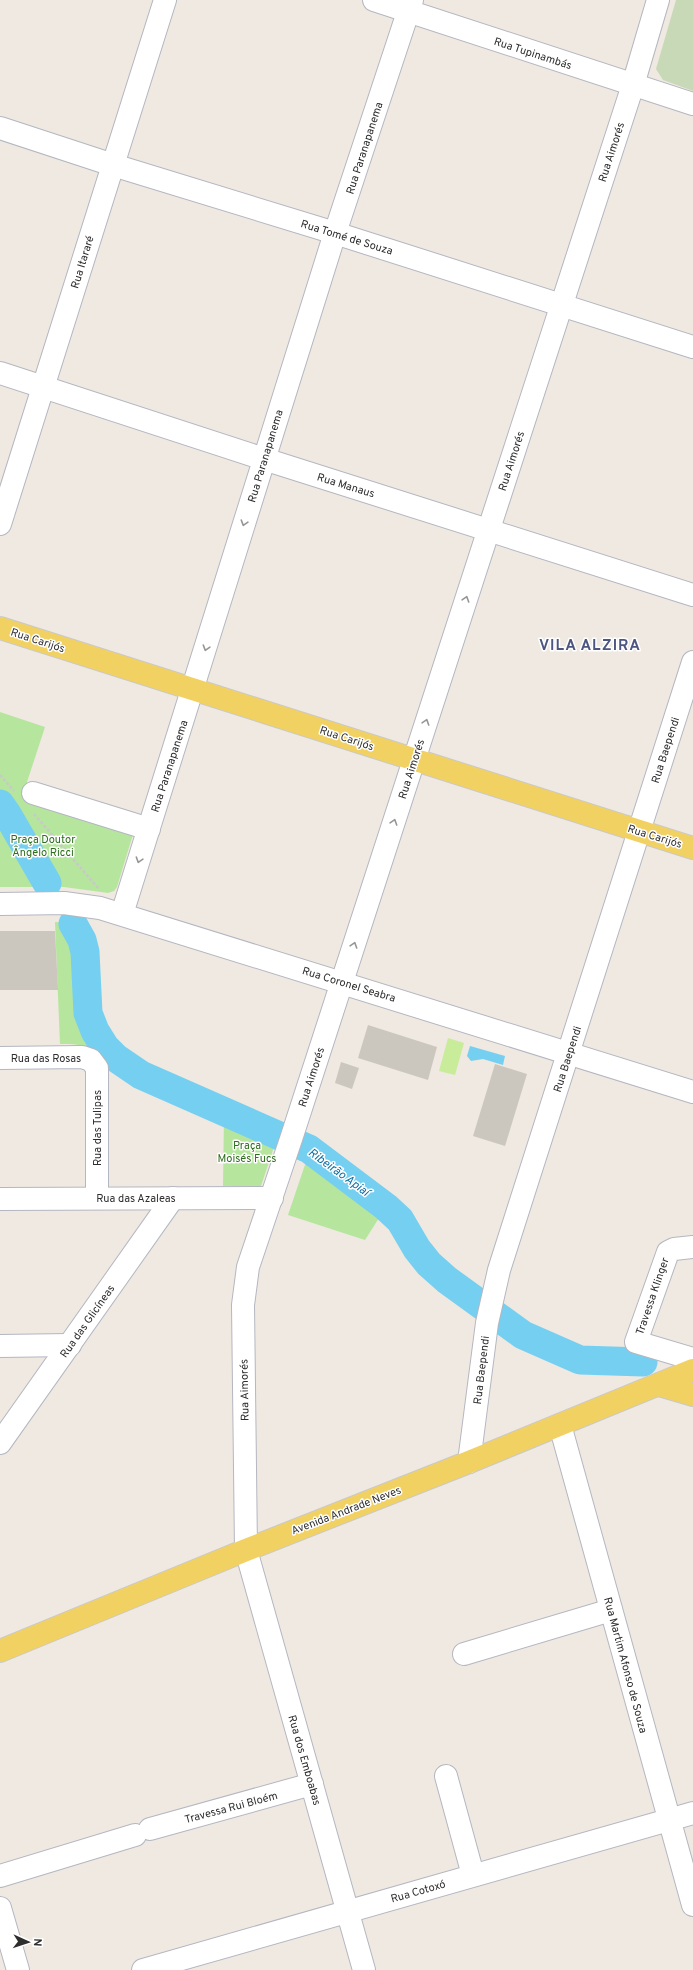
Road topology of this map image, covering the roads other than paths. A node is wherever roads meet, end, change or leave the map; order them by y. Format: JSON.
{"nodes":[{"id":1,"x":165,"y":0,"type":"edge"},
{"id":2,"x":374,"y":0,"type":"edge"},
{"id":3,"x":658,"y":0,"type":"edge"},
{"id":4,"x":411,"y":6,"type":"edge"},
{"id":5,"x":633,"y":85,"type":"junction"},
{"id":6,"x":693,"y":104,"type":"edge"},
{"id":7,"x":0,"y":128,"type":"edge"},
{"id":8,"x":112,"y":165,"type":"junction"},
{"id":9,"x":335,"y":233,"type":"junction"},
{"id":10,"x":561,"y":305,"type":"junction"},
{"id":11,"x":693,"y":347,"type":"edge"},
{"id":12,"x":0,"y":373,"type":"edge"},
{"id":13,"x":43,"y":387,"type":"junction"},
{"id":14,"x":264,"y":459,"type":"junction"},
{"id":15,"x":0,"y":524,"type":"edge"},
{"id":16,"x":489,"y":529,"type":"junction"},
{"id":17,"x":693,"y":595,"type":"edge"},
{"id":18,"x":0,"y":628,"type":"edge"},
{"id":19,"x":693,"y":662,"type":"edge"},
{"id":20,"x":193,"y":689,"type":"junction"},
{"id":21,"x":414,"y":759,"type":"junction"},
{"id":22,"x":26,"y":799,"type":"road end"},
{"id":23,"x":149,"y":829,"type":"junction"},
{"id":24,"x":639,"y":831,"type":"junction"},
{"id":25,"x":693,"y":848,"type":"edge"},
{"id":26,"x":0,"y":904,"type":"edge"},
{"id":27,"x":122,"y":914,"type":"junction"},
{"id":28,"x":342,"y":982,"type":"junction"},
{"id":29,"x":569,"y":1054,"type":"junction"},
{"id":30,"x":0,"y":1058,"type":"edge"},
{"id":31,"x":92,"y":1060,"type":"joint"},
{"id":32,"x":693,"y":1092,"type":"edge"},
{"id":33,"x":97,"y":1198,"type":"junction"},
{"id":34,"x":173,"y":1198,"type":"junction"},
{"id":35,"x":272,"y":1198,"type":"junction"},
{"id":36,"x":0,"y":1199,"type":"edge"},
{"id":37,"x":693,"y":1247,"type":"edge"},
{"id":38,"x":70,"y":1345,"type":"junction"},
{"id":39,"x":0,"y":1346,"type":"edge"},
{"id":40,"x":693,"y":1359,"type":"edge"},
{"id":41,"x":693,"y":1370,"type":"edge"},
{"id":42,"x":659,"y":1385,"type":"junction"},
{"id":43,"x":693,"y":1395,"type":"edge"},
{"id":44,"x":560,"y":1426,"type":"junction"},
{"id":45,"x":0,"y":1443,"type":"edge"},
{"id":46,"x":469,"y":1462,"type":"junction"},
{"id":47,"x":246,"y":1550,"type":"junction"},
{"id":48,"x":611,"y":1610,"type":"junction"},
{"id":49,"x":5,"y":1648,"type":"edge"},
{"id":50,"x":464,"y":1654,"type":"dead end"},
{"id":51,"x":446,"y":1776,"type":"dead end"},
{"id":52,"x":312,"y":1784,"type":"junction"},
{"id":53,"x":693,"y":1813,"type":"edge"},
{"id":54,"x":669,"y":1820,"type":"junction"},
{"id":55,"x":0,"y":1876,"type":"edge"},
{"id":56,"x":473,"y":1876,"type":"junction"},
{"id":57,"x":693,"y":1905,"type":"edge"},
{"id":58,"x":0,"y":1908,"type":"edge"},
{"id":59,"x":348,"y":1912,"type":"junction"},
{"id":60,"x":18,"y":1970,"type":"edge"},
{"id":61,"x":143,"y":1970,"type":"edge"},
{"id":62,"x":364,"y":1970,"type":"edge"}],
"edges":[{"from":1,"to":8,"type":"street","name":"Rua Itararé"},
{"from":2,"to":4,"type":"street","name":"Rua Tupinambás"},
{"from":3,"to":5,"type":"street","name":"Rua Aimorés"},
{"from":4,"to":5,"type":"street","name":"Rua Tupinambás"},
{"from":4,"to":9,"type":"street","name":"Rua Paranapanema"},
{"from":5,"to":6,"type":"street","name":"Rua Tupinambás"},
{"from":5,"to":10,"type":"street","name":"Rua Aimorés"},
{"from":7,"to":8,"type":"street","name":"Rua Tomé de Souza"},
{"from":8,"to":9,"type":"street","name":"Rua Tomé de Souza"},
{"from":8,"to":13,"type":"street","name":"Rua Itararé"},
{"from":9,"to":10,"type":"street","name":"Rua Tomé de Souza"},
{"from":9,"to":14,"type":"street","name":"Rua Paranapanema"},
{"from":10,"to":11,"type":"street","name":"Rua Tomé de Souza"},
{"from":10,"to":16,"type":"street","name":"Rua Aimorés"},
{"from":12,"to":13,"type":"street","name":"Rua Manaus"},
{"from":13,"to":14,"type":"street","name":"Rua Manaus"},
{"from":13,"to":15,"type":"street","name":"Rua Itararé"},
{"from":14,"to":16,"type":"street","name":"Rua Manaus"},
{"from":14,"to":20,"type":"street","name":"Rua Paranapanema","one_way":true},
{"from":16,"to":17,"type":"street","name":"Rua Manaus"},
{"from":21,"to":16,"type":"street","name":"Rua Aimorés","one_way":true},
{"from":18,"to":20,"type":"main road","name":"Rua Carijós"},
{"from":19,"to":24,"type":"street","name":"Rua Baependi"},
{"from":20,"to":21,"type":"main road","name":"Rua Carijós"},
{"from":20,"to":23,"type":"street","name":"Rua Paranapanema"},
{"from":21,"to":24,"type":"main road","name":"Rua Carijós"},
{"from":28,"to":21,"type":"street","name":"Rua Aimorés","one_way":true},
{"from":22,"to":23,"type":"street"},
{"from":23,"to":27,"type":"street","name":"Rua Paranapanema","one_way":true},
{"from":24,"to":25,"type":"main road","name":"Rua Carijós"},
{"from":24,"to":29,"type":"street","name":"Rua Baependi"},
{"from":26,"to":27,"type":"street","name":"Rua Coronel Seabra"},
{"from":27,"to":28,"type":"street","name":"Rua Coronel Seabra"},
{"from":28,"to":29,"type":"street","name":"Rua Coronel Seabra"},
{"from":28,"to":35,"type":"street","name":"Rua Aimorés"},
{"from":29,"to":32,"type":"street","name":"Rua Coronel Seabra"},
{"from":29,"to":46,"type":"street","name":"Rua Baependi"},
{"from":30,"to":31,"type":"street","name":"Rua das Rosas"},
{"from":31,"to":33,"type":"street","name":"Rua das Tulipas"},
{"from":33,"to":34,"type":"street","name":"Rua das Azaleas"},
{"from":33,"to":36,"type":"street","name":"Rua das Azaleas"},
{"from":34,"to":35,"type":"street","name":"Rua das Azaleas"},
{"from":34,"to":38,"type":"street","name":"Rua das Glicíneas"},
{"from":35,"to":47,"type":"street","name":"Rua Aimorés"},
{"from":37,"to":40,"type":"street","name":"Travessa Klinger"},
{"from":38,"to":39,"type":"street"},
{"from":38,"to":45,"type":"street","name":"Rua das Glicíneas"},
{"from":41,"to":42,"type":"main road","name":"Avenida Andrade Neves"},
{"from":42,"to":43,"type":"main road"},
{"from":42,"to":44,"type":"main road","name":"Avenida Andrade Neves"},
{"from":44,"to":46,"type":"main road","name":"Avenida Andrade Neves"},
{"from":44,"to":48,"type":"street","name":"Rua Martim Afonso de Souza"},
{"from":46,"to":47,"type":"main road","name":"Avenida Andrade Neves"},
{"from":47,"to":49,"type":"main road","name":"Avenida Andrade Neves"},
{"from":47,"to":52,"type":"street","name":"Rua dos Emboabas"},
{"from":48,"to":50,"type":"street"},
{"from":48,"to":54,"type":"street","name":"Rua Martim Afonso de Souza"},
{"from":51,"to":56,"type":"street"},
{"from":52,"to":55,"type":"street","name":"Travessa Rui Bloém"},
{"from":52,"to":59,"type":"street","name":"Rua dos Emboabas"},
{"from":53,"to":54,"type":"street","name":"Rua Cotoxó"},
{"from":54,"to":56,"type":"street","name":"Rua Cotoxó"},
{"from":54,"to":57,"type":"street","name":"Rua Martim Afonso de Souza"},
{"from":56,"to":59,"type":"street","name":"Rua Cotoxó"},
{"from":58,"to":60,"type":"street"},
{"from":59,"to":61,"type":"street","name":"Rua Cotoxó"},
{"from":59,"to":62,"type":"street","name":"Rua dos Emboabas"}]}
